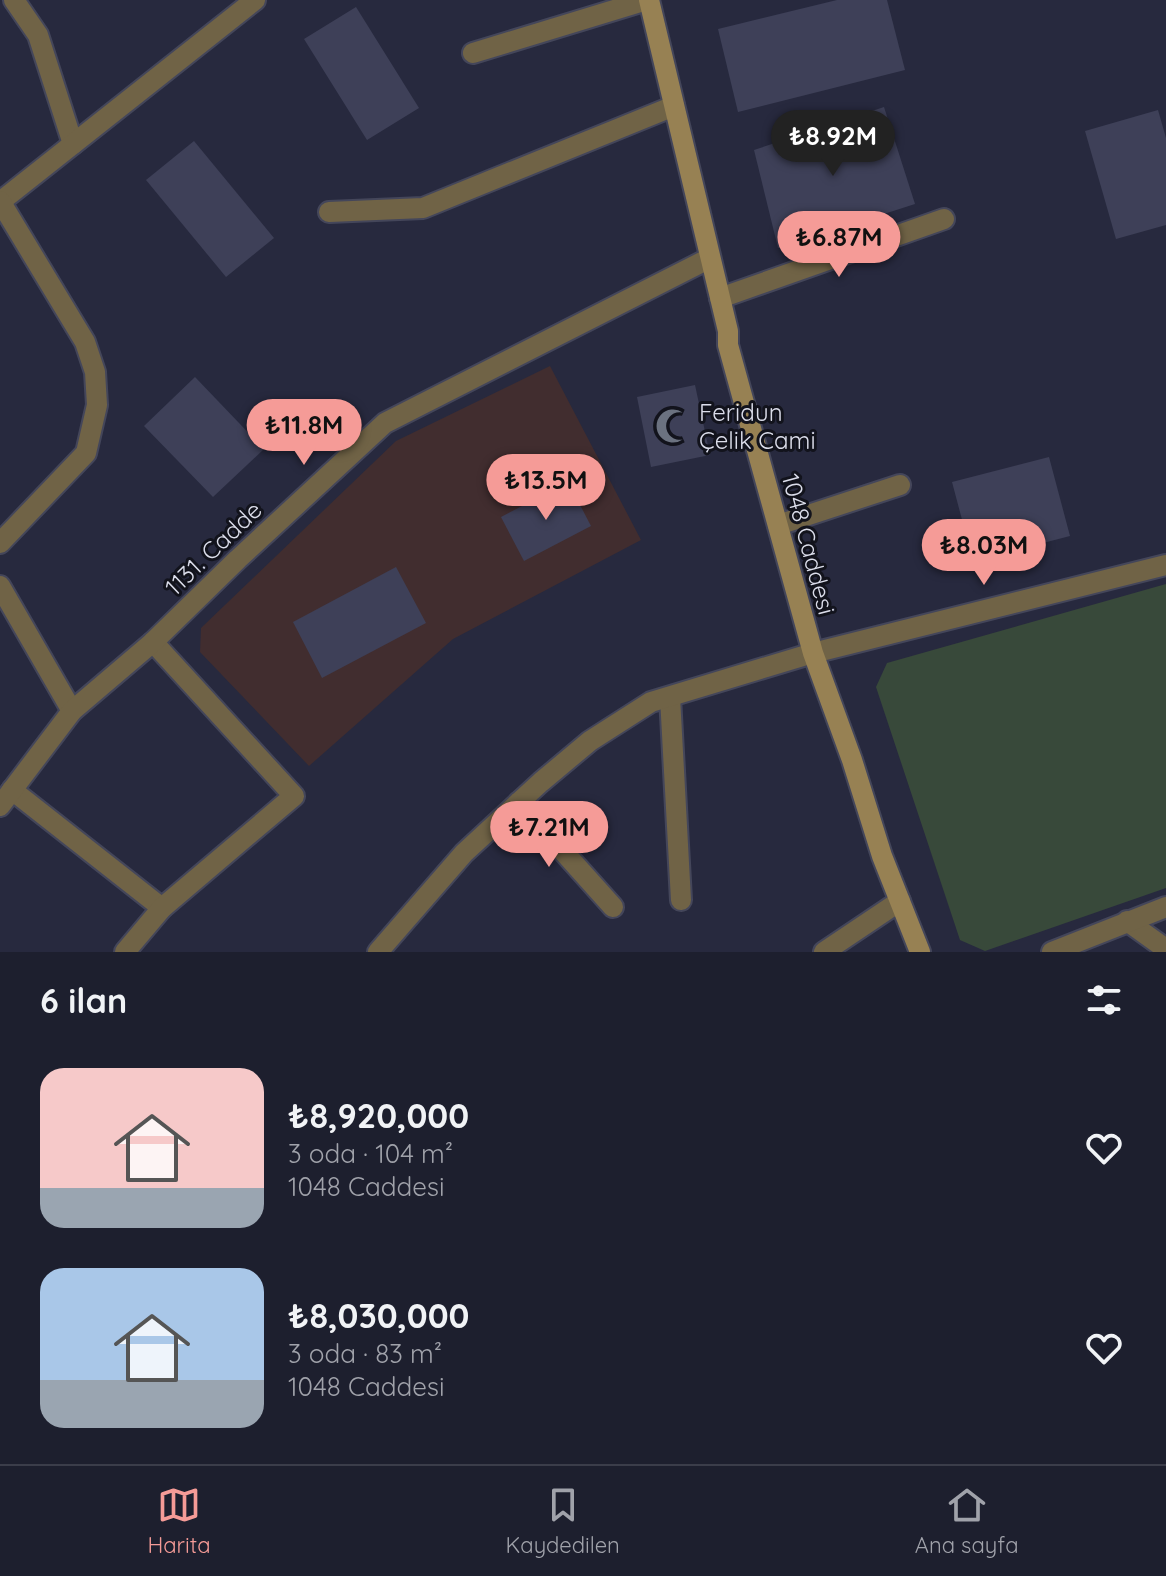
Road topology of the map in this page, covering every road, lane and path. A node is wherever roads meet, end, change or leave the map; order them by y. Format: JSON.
{"nodes":[{"id":1,"x":14,"y":0,"type":"edge"},
{"id":2,"x":255,"y":0,"type":"edge"},
{"id":3,"x":648,"y":0,"type":"edge"},
{"id":4,"x":473,"y":53,"type":"dead end"},
{"id":5,"x":674,"y":106,"type":"junction"},
{"id":6,"x":73,"y":144,"type":"junction"},
{"id":7,"x":0,"y":202,"type":"edge"},
{"id":8,"x":329,"y":212,"type":"dead end"},
{"id":9,"x":944,"y":219,"type":"dead end"},
{"id":10,"x":710,"y":258,"type":"junction"},
{"id":11,"x":720,"y":298,"type":"junction"},
{"id":12,"x":900,"y":485,"type":"dead end"},
{"id":13,"x":778,"y":525,"type":"junction"},
{"id":14,"x":0,"y":543,"type":"edge"},
{"id":15,"x":1166,"y":565,"type":"edge"},
{"id":16,"x":0,"y":586,"type":"edge"},
{"id":17,"x":153,"y":642,"type":"junction"},
{"id":18,"x":813,"y":653,"type":"junction"},
{"id":19,"x":670,"y":697,"type":"junction"},
{"id":20,"x":72,"y":711,"type":"junction"},
{"id":21,"x":6,"y":798,"type":"edge"},
{"id":22,"x":519,"y":802,"type":"junction"},
{"id":23,"x":681,"y":900,"type":"dead end"},
{"id":24,"x":900,"y":901,"type":"junction"},
{"id":25,"x":613,"y":907,"type":"dead end"},
{"id":26,"x":1166,"y":907,"type":"edge"},
{"id":27,"x":162,"y":908,"type":"junction"},
{"id":28,"x":1127,"y":921,"type":"junction"},
{"id":29,"x":1166,"y":949,"type":"edge"},
{"id":30,"x":125,"y":952,"type":"edge"},
{"id":31,"x":378,"y":952,"type":"edge"},
{"id":32,"x":824,"y":952,"type":"edge"},
{"id":33,"x":920,"y":952,"type":"edge"},
{"id":34,"x":1052,"y":952,"type":"edge"}],
"edges":[{"from":1,"to":6,"type":"street"},
{"from":2,"to":6,"type":"street"},
{"from":3,"to":4,"type":"street"},
{"from":3,"to":5,"type":"main road","name":"1048 Caddesi"},
{"from":5,"to":8,"type":"street"},
{"from":5,"to":10,"type":"main road","name":"1048 Caddesi"},
{"from":6,"to":7,"type":"street"},
{"from":7,"to":14,"type":"street"},
{"from":9,"to":11,"type":"street"},
{"from":10,"to":11,"type":"main road","name":"1048 Caddesi"},
{"from":10,"to":17,"type":"street","name":"1131. Cadde"},
{"from":11,"to":13,"type":"main road","name":"1048 Caddesi"},
{"from":12,"to":13,"type":"street"},
{"from":13,"to":18,"type":"main road","name":"1048 Caddesi"},
{"from":15,"to":18,"type":"street"},
{"from":16,"to":20,"type":"street"},
{"from":17,"to":20,"type":"street","name":"1131. Cadde"},
{"from":17,"to":27,"type":"street"},
{"from":18,"to":19,"type":"street"},
{"from":18,"to":24,"type":"main road","name":"1048 Caddesi"},
{"from":19,"to":22,"type":"street"},
{"from":19,"to":23,"type":"street"},
{"from":20,"to":21,"type":"street","name":"1131. Cadde"},
{"from":21,"to":27,"type":"street"},
{"from":22,"to":25,"type":"street"},
{"from":22,"to":31,"type":"street"},
{"from":24,"to":32,"type":"street"},
{"from":24,"to":33,"type":"main road","name":"1048 Caddesi"},
{"from":26,"to":28,"type":"street"},
{"from":27,"to":30,"type":"street"},
{"from":28,"to":29,"type":"street"},
{"from":28,"to":34,"type":"street"}]}
